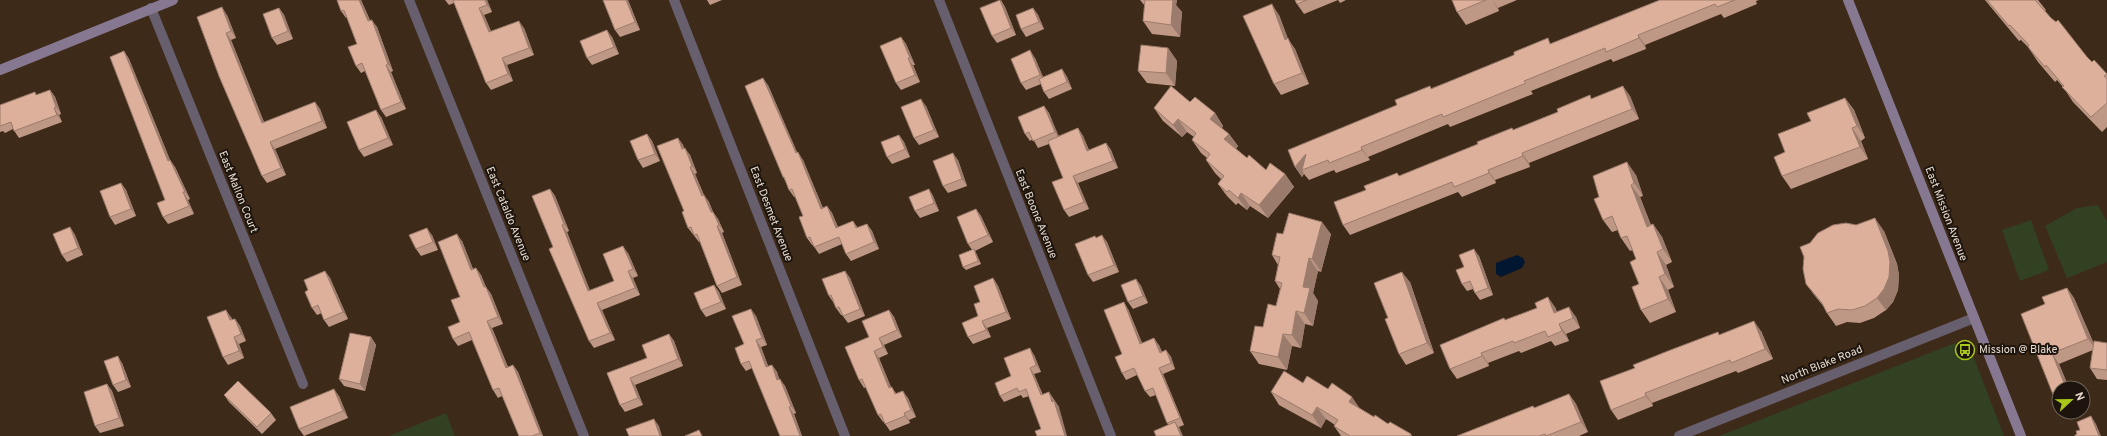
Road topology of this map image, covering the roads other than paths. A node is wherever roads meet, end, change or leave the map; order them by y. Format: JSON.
{"nodes":[{"id":1,"x":173,"y":0,"type":"edge"},
{"id":2,"x":409,"y":0,"type":"edge"},
{"id":3,"x":674,"y":0,"type":"edge"},
{"id":4,"x":939,"y":0,"type":"edge"},
{"id":5,"x":1848,"y":0,"type":"edge"},
{"id":6,"x":151,"y":8,"type":"junction"},
{"id":7,"x":0,"y":70,"type":"edge"},
{"id":8,"x":1974,"y":318,"type":"junction"},
{"id":9,"x":303,"y":384,"type":"dead end"},
{"id":10,"x":584,"y":436,"type":"edge"},
{"id":11,"x":845,"y":436,"type":"edge"},
{"id":12,"x":1111,"y":436,"type":"edge"},
{"id":13,"x":1679,"y":436,"type":"edge"},
{"id":14,"x":2021,"y":436,"type":"edge"}],
"edges":[{"from":1,"to":6,"type":"street"},
{"from":2,"to":10,"type":"street","name":"East Cataldo Avenue"},
{"from":3,"to":11,"type":"street","name":"East Desmet Avenue"},
{"from":4,"to":12,"type":"street","name":"East Boone Avenue"},
{"from":5,"to":8,"type":"street","name":"East Mission Avenue"},
{"from":6,"to":7,"type":"street"},
{"from":6,"to":9,"type":"street","name":"East Mallon Court"},
{"from":8,"to":13,"type":"street","name":"North Blake Road"},
{"from":8,"to":14,"type":"street","name":"East Mission Avenue"}]}
